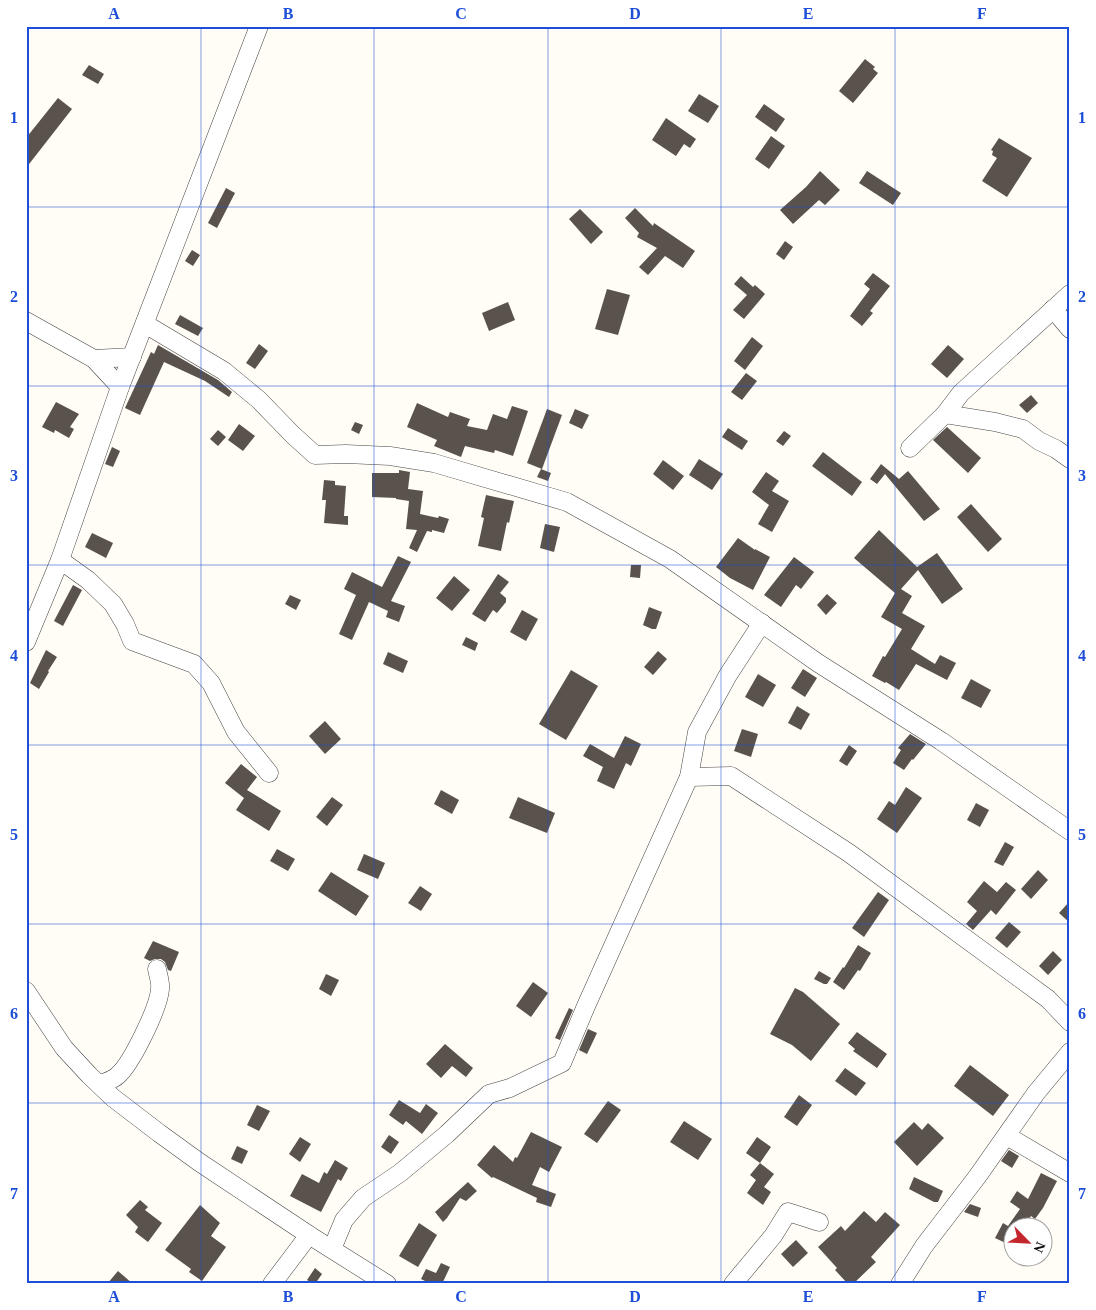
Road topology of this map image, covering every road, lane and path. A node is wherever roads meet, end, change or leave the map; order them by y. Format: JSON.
{"nodes":[{"id":1,"x":259,"y":26,"type":"edge"},
{"id":2,"x":1070,"y":294,"type":"edge"},
{"id":3,"x":1053,"y":309,"type":"junction"},
{"id":4,"x":26,"y":321,"type":"edge"},
{"id":5,"x":145,"y":324,"type":"junction"},
{"id":6,"x":1070,"y":329,"type":"edge"},
{"id":7,"x":132,"y":357,"type":"junction"},
{"id":8,"x":94,"y":359,"type":"junction"},
{"id":9,"x":120,"y":388,"type":"junction"},
{"id":10,"x":945,"y":414,"type":"junction"},
{"id":11,"x":910,"y":448,"type":"dead end"},
{"id":12,"x":1070,"y":460,"type":"edge"},
{"id":13,"x":60,"y":560,"type":"junction"},
{"id":14,"x":762,"y":623,"type":"junction"},
{"id":15,"x":26,"y":642,"type":"edge"},
{"id":16,"x":269,"y":773,"type":"dead end"},
{"id":17,"x":689,"y":777,"type":"junction"},
{"id":18,"x":1070,"y":831,"type":"edge"},
{"id":19,"x":157,"y":970,"type":"dead end"},
{"id":20,"x":26,"y":991,"type":"edge"},
{"id":21,"x":1070,"y":1022,"type":"edge"},
{"id":22,"x":1070,"y":1052,"type":"edge"},
{"id":23,"x":100,"y":1085,"type":"junction"},
{"id":24,"x":1007,"y":1136,"type":"junction"},
{"id":25,"x":1070,"y":1173,"type":"edge"},
{"id":26,"x":819,"y":1222,"type":"dead end"},
{"id":27,"x":309,"y":1235,"type":"junction"},
{"id":28,"x":332,"y":1249,"type":"junction"},
{"id":29,"x":272,"y":1284,"type":"edge"},
{"id":30,"x":387,"y":1284,"type":"edge"},
{"id":31,"x":733,"y":1284,"type":"edge"},
{"id":32,"x":900,"y":1284,"type":"edge"}],
"edges":[{"from":1,"to":5,"type":"street"},
{"from":2,"to":3,"type":"street"},
{"from":3,"to":6,"type":"street"},
{"from":3,"to":10,"type":"street"},
{"from":4,"to":8,"type":"street"},
{"from":5,"to":7,"type":"street"},
{"from":5,"to":14,"type":"street"},
{"from":7,"to":8,"type":"street"},
{"from":7,"to":9,"type":"street"},
{"from":8,"to":9,"type":"street"},
{"from":9,"to":13,"type":"street"},
{"from":10,"to":11,"type":"street"},
{"from":10,"to":12,"type":"street"},
{"from":13,"to":15,"type":"street"},
{"from":13,"to":16,"type":"street"},
{"from":14,"to":17,"type":"street"},
{"from":14,"to":18,"type":"street"},
{"from":17,"to":21,"type":"street"},
{"from":17,"to":28,"type":"street"},
{"from":19,"to":23,"type":"street"},
{"from":20,"to":23,"type":"street"},
{"from":22,"to":24,"type":"street"},
{"from":23,"to":27,"type":"street"},
{"from":24,"to":25,"type":"street"},
{"from":24,"to":32,"type":"street"},
{"from":26,"to":31,"type":"street"},
{"from":27,"to":28,"type":"street"},
{"from":27,"to":29,"type":"street"},
{"from":28,"to":30,"type":"street"}]}
